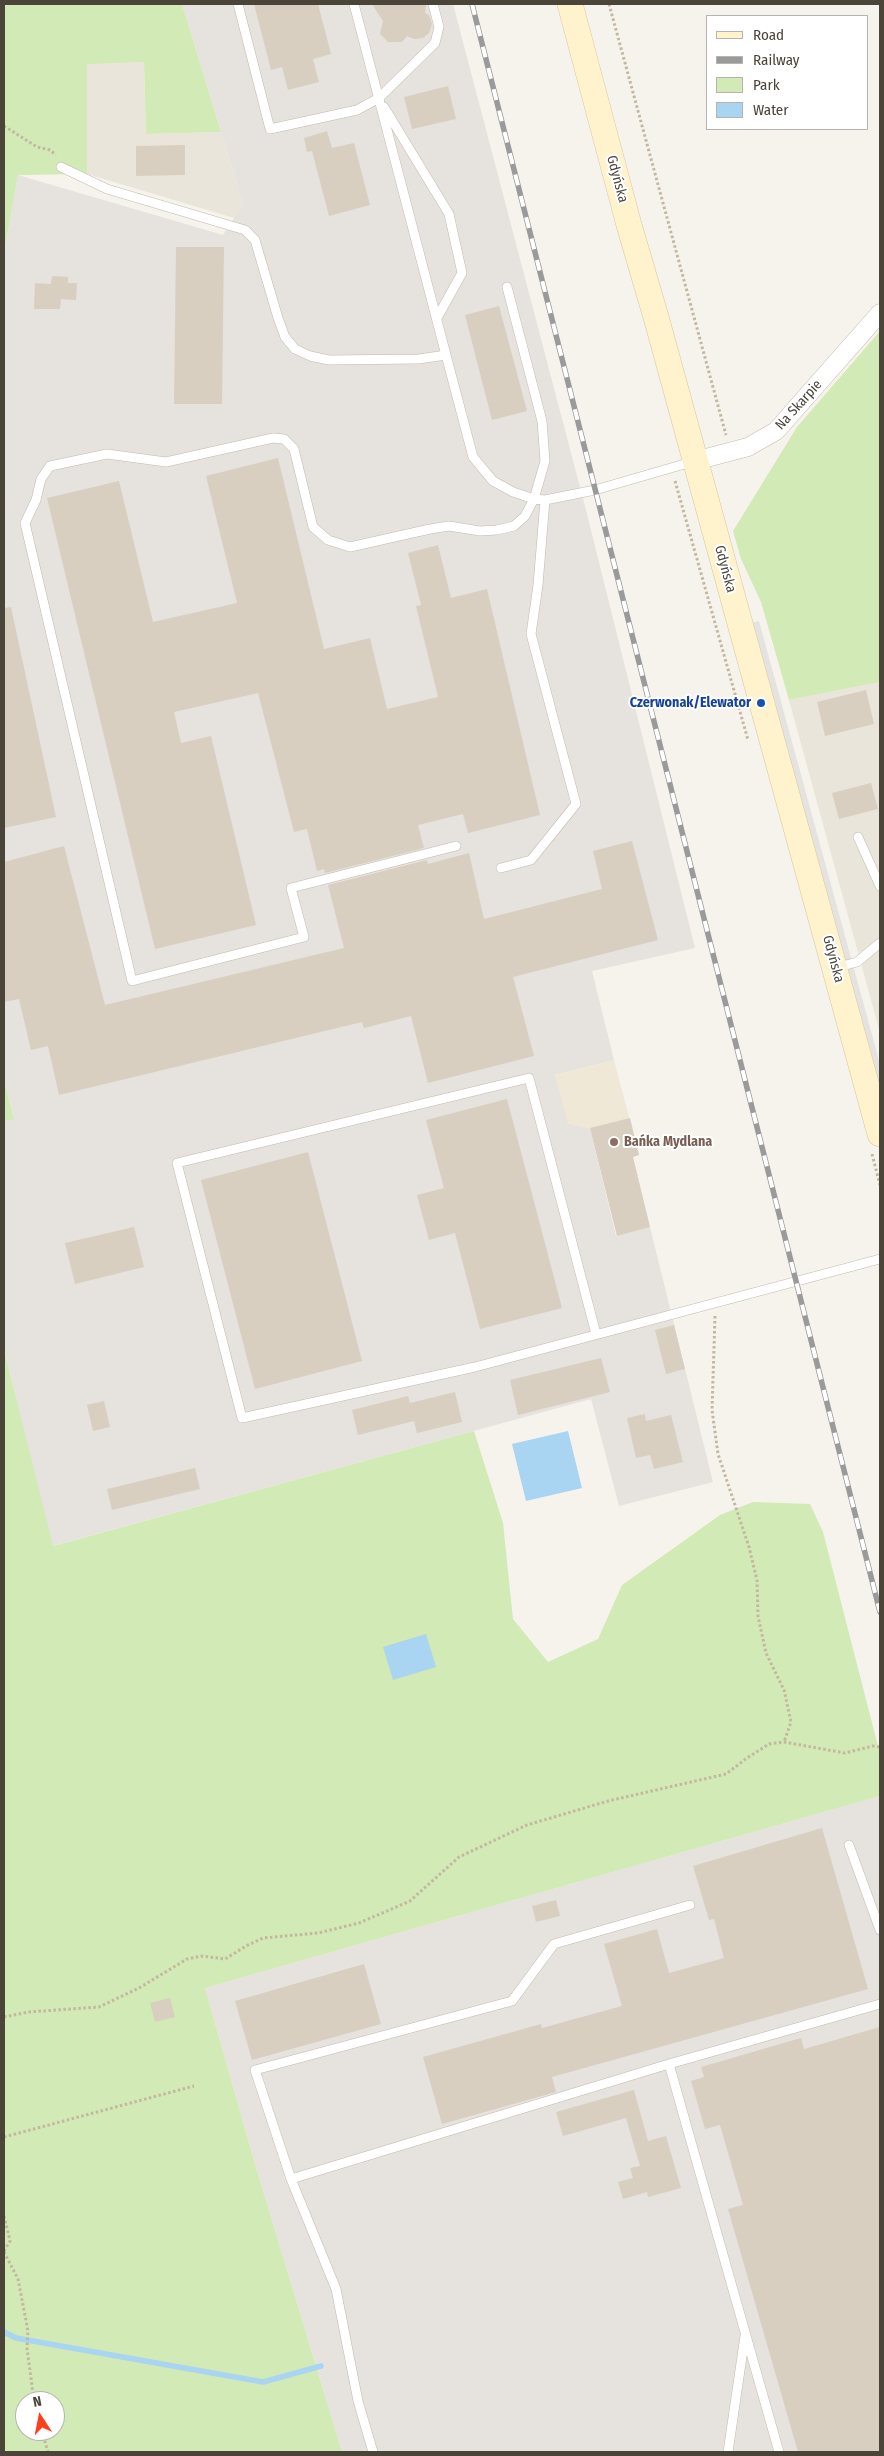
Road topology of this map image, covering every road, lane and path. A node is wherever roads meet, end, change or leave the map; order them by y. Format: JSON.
{"nodes":[{"id":1,"x":238,"y":4,"type":"edge"},
{"id":2,"x":354,"y":4,"type":"edge"},
{"id":3,"x":433,"y":4,"type":"edge"},
{"id":4,"x":570,"y":4,"type":"edge"},
{"id":5,"x":610,"y":4,"type":"edge"},
{"id":6,"x":379,"y":98,"type":"junction"},
{"id":7,"x":4,"y":126,"type":"edge"},
{"id":8,"x":61,"y":167,"type":"joint"},
{"id":9,"x":507,"y":286,"type":"dead end"},
{"id":10,"x":880,"y":313,"type":"edge"},
{"id":11,"x":437,"y":318,"type":"junction"},
{"id":12,"x":446,"y":355,"type":"junction"},
{"id":13,"x":734,"y":437,"type":"dead end"},
{"id":14,"x":722,"y":439,"type":"dead end"},
{"id":15,"x":728,"y":440,"type":"junction"},
{"id":16,"x":695,"y":461,"type":"junction"},
{"id":17,"x":534,"y":499,"type":"junction"},
{"id":18,"x":545,"y":500,"type":"junction"},
{"id":19,"x":858,"y":837,"type":"dead end"},
{"id":20,"x":456,"y":846,"type":"dead end"},
{"id":21,"x":501,"y":868,"type":"dead end"},
{"id":22,"x":880,"y":886,"type":"edge"},
{"id":23,"x":880,"y":943,"type":"edge"},
{"id":24,"x":835,"y":968,"type":"junction"},
{"id":25,"x":880,"y":1134,"type":"edge"},
{"id":26,"x":880,"y":1259,"type":"edge"},
{"id":27,"x":715,"y":1302,"type":"junction"},
{"id":28,"x":596,"y":1334,"type":"junction"},
{"id":29,"x":784,"y":1742,"type":"junction"},
{"id":30,"x":880,"y":1747,"type":"edge"},
{"id":31,"x":849,"y":1845,"type":"dead end"},
{"id":32,"x":690,"y":1905,"type":"dead end"},
{"id":33,"x":880,"y":1930,"type":"edge"},
{"id":34,"x":880,"y":2004,"type":"edge"},
{"id":35,"x":4,"y":2017,"type":"edge"},
{"id":36,"x":669,"y":2064,"type":"junction"},
{"id":37,"x":194,"y":2086,"type":"dead end"},
{"id":38,"x":4,"y":2137,"type":"edge"},
{"id":39,"x":291,"y":2179,"type":"junction"},
{"id":40,"x":4,"y":2216,"type":"edge"},
{"id":41,"x":4,"y":2252,"type":"edge"},
{"id":42,"x":745,"y":2333,"type":"junction"},
{"id":43,"x":33,"y":2391,"type":"edge"},
{"id":44,"x":373,"y":2452,"type":"edge"},
{"id":45,"x":728,"y":2452,"type":"edge"},
{"id":46,"x":779,"y":2452,"type":"edge"}],
"edges":[{"from":1,"to":6,"type":"lane"},
{"from":2,"to":6,"type":"lane"},
{"from":3,"to":6,"type":"lane"},
{"from":4,"to":16,"type":"main road","name":"Gdyńska"},
{"from":5,"to":15,"type":"path"},
{"from":6,"to":11,"type":"lane"},
{"from":6,"to":11,"type":"lane"},
{"from":7,"to":8,"type":"path"},
{"from":8,"to":12,"type":"lane"},
{"from":9,"to":17,"type":"lane"},
{"from":10,"to":16,"type":"street","name":"Na Skarpie"},
{"from":11,"to":12,"type":"lane"},
{"from":12,"to":17,"type":"lane"},
{"from":13,"to":15,"type":"path"},
{"from":14,"to":15,"type":"path"},
{"from":16,"to":18,"type":"lane"},
{"from":16,"to":24,"type":"main road","name":"Gdyńska"},
{"from":17,"to":18,"type":"lane"},
{"from":17,"to":20,"type":"lane"},
{"from":18,"to":21,"type":"lane"},
{"from":19,"to":22,"type":"lane"},
{"from":23,"to":24,"type":"lane"},
{"from":24,"to":25,"type":"main road","name":"Gdyńska"},
{"from":26,"to":27,"type":"lane"},
{"from":27,"to":28,"type":"lane"},
{"from":27,"to":29,"type":"path"},
{"from":28,"to":28,"type":"lane"},
{"from":29,"to":30,"type":"path"},
{"from":29,"to":35,"type":"path"},
{"from":31,"to":33,"type":"lane"},
{"from":32,"to":39,"type":"lane"},
{"from":34,"to":36,"type":"lane"},
{"from":36,"to":39,"type":"lane"},
{"from":36,"to":42,"type":"lane"},
{"from":37,"to":38,"type":"path"},
{"from":39,"to":44,"type":"lane"},
{"from":40,"to":41,"type":"path"},
{"from":41,"to":43,"type":"path"},
{"from":42,"to":45,"type":"lane"},
{"from":42,"to":46,"type":"lane"}]}
